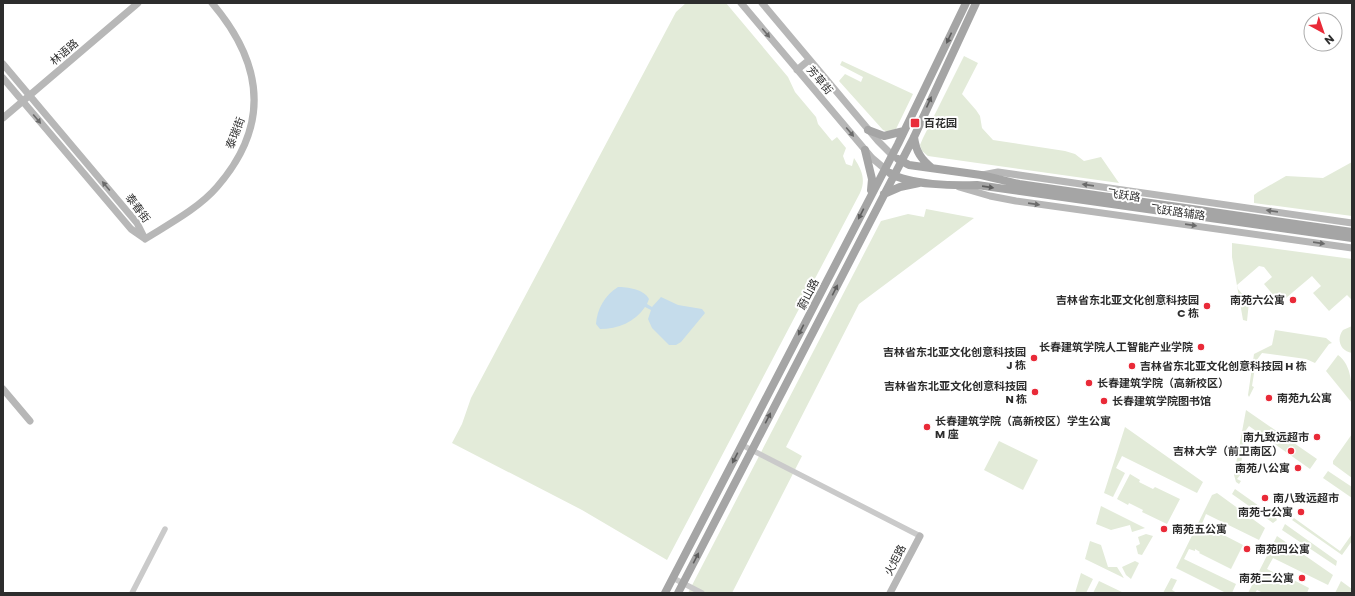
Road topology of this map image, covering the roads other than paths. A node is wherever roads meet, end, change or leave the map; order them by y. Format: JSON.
{"nodes":[{"id":1,"x":138,"y":3,"type":"edge"},
{"id":2,"x":212,"y":3,"type":"edge"},
{"id":3,"x":741,"y":3,"type":"edge"},
{"id":4,"x":762,"y":3,"type":"edge"},
{"id":5,"x":966,"y":3,"type":"edge"},
{"id":6,"x":976,"y":3,"type":"edge"},
{"id":7,"x":810,"y":60,"type":"junction"},
{"id":8,"x":3,"y":64,"type":"edge"},
{"id":9,"x":797,"y":70,"type":"junction"},
{"id":10,"x":3,"y":78,"type":"edge"},
{"id":11,"x":30,"y":96,"type":"junction"},
{"id":12,"x":23,"y":102,"type":"junction"},
{"id":13,"x":3,"y":118,"type":"edge"},
{"id":14,"x":868,"y":130,"type":"junction"},
{"id":15,"x":904,"y":131,"type":"junction"},
{"id":16,"x":914,"y":137,"type":"junction"},
{"id":17,"x":865,"y":150,"type":"junction"},
{"id":18,"x":892,"y":155,"type":"junction"},
{"id":19,"x":901,"y":161,"type":"junction"},
{"id":20,"x":933,"y":168,"type":"junction"},
{"id":21,"x":885,"y":169,"type":"junction"},
{"id":22,"x":894,"y":175,"type":"junction"},
{"id":23,"x":981,"y":176,"type":"junction"},
{"id":24,"x":924,"y":182,"type":"junction"},
{"id":25,"x":955,"y":186,"type":"junction"},
{"id":26,"x":884,"y":194,"type":"junction"},
{"id":27,"x":870,"y":197,"type":"junction"},
{"id":28,"x":1116,"y":205,"type":"junction"},
{"id":29,"x":1155,"y":211,"type":"junction"},
{"id":30,"x":1100,"y":212,"type":"junction"},
{"id":31,"x":1175,"y":223,"type":"junction"},
{"id":32,"x":1352,"y":223,"type":"edge"},
{"id":33,"x":1352,"y":232,"type":"edge"},
{"id":34,"x":1352,"y":238,"type":"edge"},
{"id":35,"x":145,"y":239,"type":"junction"},
{"id":36,"x":1352,"y":248,"type":"edge"},
{"id":37,"x":3,"y":389,"type":"edge"},
{"id":38,"x":30,"y":421,"type":"dead end"},
{"id":39,"x":742,"y":445,"type":"junction"},
{"id":40,"x":752,"y":450,"type":"junction"},
{"id":41,"x":165,"y":529,"type":"dead end"},
{"id":42,"x":920,"y":536,"type":"joint"},
{"id":43,"x":673,"y":578,"type":"junction"},
{"id":44,"x":683,"y":583,"type":"junction"},
{"id":45,"x":132,"y":593,"type":"edge"},
{"id":46,"x":665,"y":593,"type":"edge"},
{"id":47,"x":678,"y":593,"type":"edge"},
{"id":48,"x":702,"y":593,"type":"edge"},
{"id":49,"x":890,"y":593,"type":"edge"}],
"edges":[{"from":1,"to":11,"type":"street","name":"林语路"},
{"from":2,"to":35,"type":"street","name":"泰瑞街"},
{"from":3,"to":9,"type":"street","name":"芳草街","one_way":true},
{"from":4,"to":7,"type":"street","name":"芳草街"},
{"from":5,"to":15,"type":"main road","name":"蔚山路","one_way":true},
{"from":16,"to":6,"type":"main road","name":"蔚山路","one_way":true},
{"from":7,"to":9,"type":"street"},
{"from":7,"to":14,"type":"street","name":"芳草街"},
{"from":8,"to":11,"type":"street","name":"泰春街"},
{"from":9,"to":17,"type":"street","name":"芳草街","one_way":true},
{"from":10,"to":12,"type":"street","name":"泰春街"},
{"from":11,"to":12,"type":"street","name":"林语路"},
{"from":35,"to":11,"type":"street","name":"泰春街","one_way":true},
{"from":12,"to":13,"type":"street","name":"林语路"},
{"from":12,"to":35,"type":"street","name":"泰春街","one_way":true},
{"from":14,"to":15,"type":"main road"},
{"from":14,"to":18,"type":"street","name":"芳草街"},
{"from":15,"to":18,"type":"main road","name":"蔚山路"},
{"from":16,"to":19,"type":"main road","name":"蔚山路"},
{"from":16,"to":20,"type":"main road"},
{"from":17,"to":21,"type":"street","name":"芳草街"},
{"from":17,"to":27,"type":"main road"},
{"from":18,"to":19,"type":"main road","name":"飞跃路"},
{"from":18,"to":21,"type":"main road","name":"蔚山路"},
{"from":19,"to":20,"type":"main road","name":"飞跃路"},
{"from":19,"to":22,"type":"main road","name":"蔚山路"},
{"from":20,"to":23,"type":"main road","name":"飞跃路"},
{"from":21,"to":22,"type":"main road"},
{"from":21,"to":27,"type":"main road","name":"蔚山路"},
{"from":22,"to":24,"type":"main road","name":"飞跃路"},
{"from":22,"to":26,"type":"main road","name":"蔚山路"},
{"from":32,"to":23,"type":"street","name":"飞跃路辅路","one_way":true},
{"from":23,"to":33,"type":"main road","name":"飞跃路"},
{"from":24,"to":25,"type":"main road","name":"飞跃路"},
{"from":24,"to":26,"type":"main road"},
{"from":25,"to":28,"type":"main road","name":"飞跃路","one_way":true},
{"from":25,"to":30,"type":"street","name":"飞跃路辅路","one_way":true},
{"from":40,"to":26,"type":"main road","name":"蔚山路","one_way":true},
{"from":27,"to":39,"type":"main road","name":"蔚山路","one_way":true},
{"from":28,"to":29,"type":"main road","name":"飞跃路"},
{"from":28,"to":30,"type":"street"},
{"from":29,"to":31,"type":"street"},
{"from":29,"to":34,"type":"main road","name":"飞跃路"},
{"from":30,"to":31,"type":"street","name":"飞跃路辅路"},
{"from":31,"to":36,"type":"street","name":"飞跃路辅路","one_way":true},
{"from":37,"to":38,"type":"street"},
{"from":39,"to":40,"type":"street"},
{"from":39,"to":43,"type":"main road","name":"蔚山路","one_way":true},
{"from":40,"to":42,"type":"street"},
{"from":44,"to":40,"type":"main road","name":"蔚山路","one_way":true},
{"from":41,"to":45,"type":"street"},
{"from":42,"to":49,"type":"street","name":"火炬路"},
{"from":43,"to":44,"type":"street"},
{"from":43,"to":46,"type":"main road","name":"蔚山路"},
{"from":44,"to":47,"type":"main road","name":"蔚山路"},
{"from":44,"to":48,"type":"street"}]}
